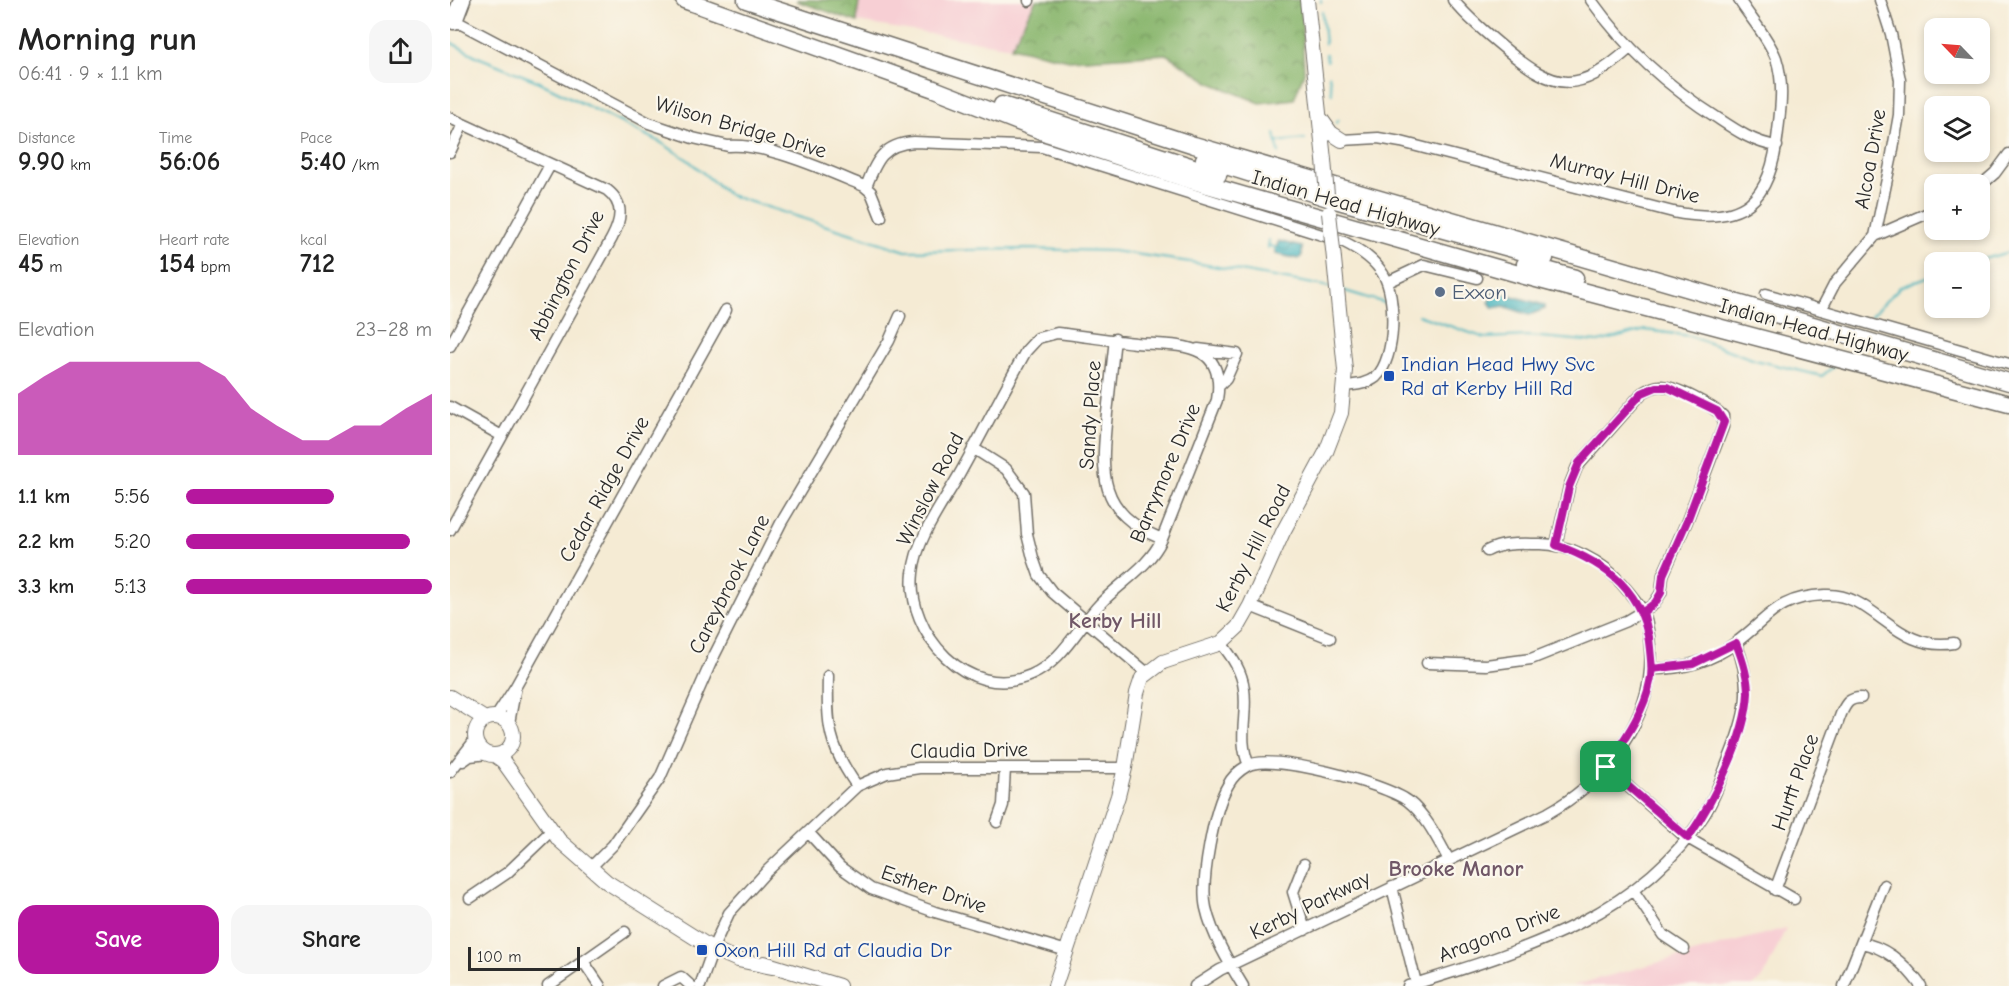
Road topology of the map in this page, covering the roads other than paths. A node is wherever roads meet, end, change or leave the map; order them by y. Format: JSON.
{"nodes":[{"id":1,"x":462,"y":0,"type":"edge"},
{"id":2,"x":684,"y":0,"type":"edge"},
{"id":3,"x":746,"y":0,"type":"edge"},
{"id":4,"x":1307,"y":0,"type":"edge"},
{"id":5,"x":1453,"y":0,"type":"edge"},
{"id":6,"x":1591,"y":0,"type":"edge"},
{"id":7,"x":1739,"y":0,"type":"edge"},
{"id":8,"x":1880,"y":0,"type":"edge"},
{"id":9,"x":452,"y":20,"type":"edge"},
{"id":10,"x":871,"y":42,"type":"junction"},
{"id":11,"x":1629,"y":49,"type":"junction"},
{"id":12,"x":934,"y":89,"type":"junction"},
{"id":13,"x":1319,"y":115,"type":"junction"},
{"id":14,"x":450,"y":118,"type":"edge"},
{"id":15,"x":463,"y":123,"type":"junction"},
{"id":16,"x":1342,"y":140,"type":"junction"},
{"id":17,"x":1777,"y":147,"type":"junction"},
{"id":18,"x":450,"y":152,"type":"edge"},
{"id":19,"x":2009,"y":154,"type":"edge"},
{"id":20,"x":1324,"y":160,"type":"junction"},
{"id":21,"x":550,"y":165,"type":"junction"},
{"id":22,"x":1990,"y":177,"type":"edge"},
{"id":23,"x":866,"y":188,"type":"junction"},
{"id":24,"x":1328,"y":204,"type":"junction"},
{"id":25,"x":1924,"y":215,"type":"edge"},
{"id":26,"x":881,"y":217,"type":"dead end"},
{"id":27,"x":1875,"y":236,"type":"junction"},
{"id":28,"x":1477,"y":278,"type":"dead end"},
{"id":29,"x":1388,"y":282,"type":"junction"},
{"id":30,"x":1766,"y":294,"type":"dead end"},
{"id":31,"x":726,"y":310,"type":"dead end"},
{"id":32,"x":1821,"y":310,"type":"junction"},
{"id":33,"x":900,"y":316,"type":"dead end"},
{"id":34,"x":1788,"y":318,"type":"junction"},
{"id":35,"x":1694,"y":322,"type":"junction"},
{"id":36,"x":1115,"y":339,"type":"junction"},
{"id":37,"x":450,"y":346,"type":"edge"},
{"id":38,"x":1197,"y":349,"type":"junction"},
{"id":39,"x":1237,"y":354,"type":"joint"},
{"id":40,"x":2009,"y":363,"type":"edge"},
{"id":41,"x":2009,"y":382,"type":"edge"},
{"id":42,"x":1220,"y":385,"type":"junction"},
{"id":43,"x":1345,"y":386,"type":"junction"},
{"id":44,"x":2009,"y":404,"type":"edge"},
{"id":45,"x":450,"y":407,"type":"edge"},
{"id":46,"x":502,"y":436,"type":"junction"},
{"id":47,"x":973,"y":448,"type":"junction"},
{"id":48,"x":450,"y":530,"type":"edge"},
{"id":49,"x":1162,"y":539,"type":"junction"},
{"id":50,"x":1556,"y":545,"type":"junction"},
{"id":51,"x":1487,"y":551,"type":"dead end"},
{"id":52,"x":1250,"y":606,"type":"junction"},
{"id":53,"x":1643,"y":612,"type":"junction"},
{"id":54,"x":1085,"y":622,"type":"junction"},
{"id":55,"x":1330,"y":638,"type":"dead end"},
{"id":56,"x":1221,"y":643,"type":"junction"},
{"id":57,"x":1736,"y":643,"type":"junction"},
{"id":58,"x":1954,"y":643,"type":"dead end"},
{"id":59,"x":1427,"y":663,"type":"dead end"},
{"id":60,"x":1652,"y":669,"type":"junction"},
{"id":61,"x":1147,"y":673,"type":"junction"},
{"id":62,"x":828,"y":676,"type":"dead end"},
{"id":63,"x":516,"y":686,"type":"junction"},
{"id":64,"x":1861,"y":698,"type":"dead end"},
{"id":65,"x":454,"y":699,"type":"edge"},
{"id":66,"x":491,"y":718,"type":"junction"},
{"id":67,"x":509,"y":723,"type":"junction"},
{"id":68,"x":475,"y":737,"type":"junction"},
{"id":69,"x":511,"y":746,"type":"junction"},
{"id":70,"x":491,"y":755,"type":"junction"},
{"id":71,"x":1249,"y":765,"type":"junction"},
{"id":72,"x":1606,"y":767,"type":"junction"},
{"id":73,"x":454,"y":768,"type":"edge"},
{"id":74,"x":1005,"y":768,"type":"junction"},
{"id":75,"x":1125,"y":768,"type":"junction"},
{"id":76,"x":520,"y":786,"type":"junction"},
{"id":77,"x":857,"y":786,"type":"junction"},
{"id":78,"x":997,"y":822,"type":"dead end"},
{"id":79,"x":552,"y":830,"type":"junction"},
{"id":80,"x":808,"y":832,"type":"junction"},
{"id":81,"x":1688,"y":838,"type":"junction"},
{"id":82,"x":1449,"y":860,"type":"junction"},
{"id":83,"x":1304,"y":864,"type":"dead end"},
{"id":84,"x":591,"y":867,"type":"junction"},
{"id":85,"x":1884,"y":885,"type":"dead end"},
{"id":86,"x":1392,"y":887,"type":"junction"},
{"id":87,"x":1633,"y":890,"type":"junction"},
{"id":88,"x":1775,"y":890,"type":"junction"},
{"id":89,"x":470,"y":898,"type":"dead end"},
{"id":90,"x":1794,"y":899,"type":"dead end"},
{"id":91,"x":1305,"y":930,"type":"junction"},
{"id":92,"x":625,"y":933,"type":"dead end"},
{"id":93,"x":1861,"y":943,"type":"junction"},
{"id":94,"x":714,"y":945,"type":"junction"},
{"id":95,"x":1684,"y":949,"type":"dead end"},
{"id":96,"x":1067,"y":951,"type":"junction"},
{"id":97,"x":583,"y":961,"type":"junction"},
{"id":98,"x":1231,"y":965,"type":"junction"},
{"id":99,"x":687,"y":982,"type":"edge"},
{"id":100,"x":1412,"y":985,"type":"edge"},
{"id":101,"x":548,"y":986,"type":"edge"},
{"id":102,"x":600,"y":986,"type":"edge"},
{"id":103,"x":663,"y":986,"type":"edge"},
{"id":104,"x":700,"y":986,"type":"edge"},
{"id":105,"x":839,"y":986,"type":"edge"},
{"id":106,"x":1055,"y":986,"type":"edge"},
{"id":107,"x":1195,"y":986,"type":"edge"},
{"id":108,"x":1243,"y":986,"type":"edge"},
{"id":109,"x":1845,"y":986,"type":"edge"},
{"id":110,"x":1921,"y":986,"type":"edge"}],
"edges":[{"from":1,"to":9,"type":"highway"},
{"from":2,"to":12,"type":"highway","name":"Indian Head Highway"},
{"from":3,"to":10,"type":"highway","name":"Indian Head Highway"},
{"from":4,"to":13,"type":"main road","name":"Kerby Hill Road"},
{"from":5,"to":11,"type":"street"},
{"from":6,"to":11,"type":"street"},
{"from":7,"to":17,"type":"street","name":"Murray Hill Drive"},
{"from":8,"to":27,"type":"street","name":"Alcoa Drive"},
{"from":9,"to":23,"type":"street","name":"Wilson Bridge Drive"},
{"from":10,"to":24,"type":"highway"},
{"from":10,"to":34,"type":"highway","name":"Indian Head Highway"},
{"from":11,"to":17,"type":"street"},
{"from":12,"to":24,"type":"highway"},
{"from":12,"to":35,"type":"highway","name":"Indian Head Highway"},
{"from":13,"to":16,"type":"main road"},
{"from":13,"to":20,"type":"main road","name":"Kerby Hill Road"},
{"from":14,"to":15,"type":"street","name":"Abbington Drive"},
{"from":15,"to":18,"type":"street"},
{"from":15,"to":21,"type":"street","name":"Abbington Drive"},
{"from":16,"to":17,"type":"street","name":"Murray Hill Drive"},
{"from":16,"to":20,"type":"main road"},
{"from":19,"to":22,"type":"street"},
{"from":20,"to":24,"type":"main road","name":"Kerby Hill Road","bridge":true},
{"from":21,"to":37,"type":"street"},
{"from":21,"to":46,"type":"street","name":"Abbington Drive"},
{"from":23,"to":26,"type":"street"},
{"from":23,"to":29,"type":"street"},
{"from":24,"to":34,"type":"highway"},
{"from":24,"to":35,"type":"highway"},
{"from":24,"to":43,"type":"main road","name":"Kerby Hill Road","bridge":true},
{"from":25,"to":27,"type":"street"},
{"from":27,"to":32,"type":"street","name":"Alcoa Drive"},
{"from":28,"to":29,"type":"street"},
{"from":29,"to":43,"type":"street"},
{"from":30,"to":32,"type":"street"},
{"from":31,"to":63,"type":"street","name":"Cedar Ridge Drive"},
{"from":32,"to":40,"type":"street"},
{"from":33,"to":84,"type":"street","name":"Careybrook Lane"},
{"from":34,"to":41,"type":"highway","name":"Indian Head Highway"},
{"from":35,"to":44,"type":"highway","name":"Indian Head Highway"},
{"from":36,"to":38,"type":"street","name":"Winslow Road"},
{"from":36,"to":47,"type":"street","name":"Winslow Road"},
{"from":36,"to":49,"type":"street","name":"Sandy Place"},
{"from":38,"to":39,"type":"street","name":"Winslow Road"},
{"from":38,"to":42,"type":"street","name":"Barrymore Drive"},
{"from":39,"to":42,"type":"street","name":"Barrymore Drive"},
{"from":42,"to":49,"type":"street","name":"Barrymore Drive"},
{"from":43,"to":52,"type":"main road","name":"Kerby Hill Road"},
{"from":45,"to":46,"type":"street"},
{"from":46,"to":48,"type":"street","name":"Abbington Drive"},
{"from":47,"to":54,"type":"street"},
{"from":47,"to":54,"type":"street","name":"Winslow Road"},
{"from":49,"to":54,"type":"street","name":"Barrymore Drive"},
{"from":50,"to":51,"type":"street","name":"Kerby Parkway"},
{"from":50,"to":53,"type":"street","name":"Kerby Parkway"},
{"from":50,"to":53,"type":"street"},
{"from":52,"to":55,"type":"street"},
{"from":52,"to":56,"type":"main road","name":"Kerby Hill Road"},
{"from":53,"to":59,"type":"street"},
{"from":53,"to":60,"type":"street","name":"Kerby Parkway"},
{"from":54,"to":61,"type":"street"},
{"from":56,"to":61,"type":"main road","name":"Kerby Hill Road"},
{"from":56,"to":71,"type":"street"},
{"from":57,"to":58,"type":"street"},
{"from":57,"to":60,"type":"street"},
{"from":57,"to":81,"type":"street","name":"Aragona Drive"},
{"from":60,"to":72,"type":"street","name":"Kerby Parkway"},
{"from":61,"to":75,"type":"main road"},
{"from":62,"to":77,"type":"street"},
{"from":63,"to":66,"type":"street","name":"Cedar Ridge Drive"},
{"from":63,"to":67,"type":"street","name":"Cedar Ridge Drive"},
{"from":64,"to":88,"type":"street","name":"Hurtt Place"},
{"from":65,"to":66,"type":"main road"},
{"from":65,"to":68,"type":"main road"},
{"from":66,"to":67,"type":"main road"},
{"from":66,"to":68,"type":"main road"},
{"from":67,"to":69,"type":"main road"},
{"from":68,"to":70,"type":"main road"},
{"from":68,"to":73,"type":"street"},
{"from":69,"to":70,"type":"main road"},
{"from":69,"to":76,"type":"main road"},
{"from":70,"to":73,"type":"street"},
{"from":70,"to":76,"type":"main road"},
{"from":71,"to":82,"type":"street"},
{"from":71,"to":98,"type":"street"},
{"from":72,"to":81,"type":"street"},
{"from":72,"to":82,"type":"street","name":"Kerby Parkway"},
{"from":74,"to":75,"type":"street","name":"Claudia Drive"},
{"from":74,"to":77,"type":"street","name":"Claudia Drive"},
{"from":74,"to":78,"type":"street"},
{"from":75,"to":96,"type":"main road"},
{"from":76,"to":79,"type":"main road"},
{"from":77,"to":80,"type":"street","name":"Claudia Drive"},
{"from":79,"to":84,"type":"main road"},
{"from":79,"to":89,"type":"street"},
{"from":80,"to":94,"type":"street","name":"Claudia Drive"},
{"from":80,"to":96,"type":"street","name":"Esther Drive"},
{"from":81,"to":87,"type":"street","name":"Aragona Drive"},
{"from":81,"to":88,"type":"street"},
{"from":82,"to":86,"type":"street","name":"Kerby Parkway"},
{"from":83,"to":91,"type":"street"},
{"from":84,"to":94,"type":"main road"},
{"from":85,"to":93,"type":"street"},
{"from":86,"to":91,"type":"street","name":"Kerby Parkway"},
{"from":86,"to":100,"type":"street"},
{"from":87,"to":95,"type":"street"},
{"from":87,"to":100,"type":"street","name":"Aragona Drive"},
{"from":88,"to":90,"type":"street"},
{"from":91,"to":98,"type":"street","name":"Kerby Parkway"},
{"from":92,"to":97,"type":"street"},
{"from":93,"to":109,"type":"street"},
{"from":93,"to":110,"type":"street"},
{"from":94,"to":104,"type":"street","name":"Claudia Drive"},
{"from":94,"to":105,"type":"main road"},
{"from":96,"to":106,"type":"main road"},
{"from":97,"to":101,"type":"street"},
{"from":97,"to":102,"type":"street"},
{"from":98,"to":107,"type":"street","name":"Kerby Parkway"},
{"from":98,"to":108,"type":"street"},
{"from":99,"to":103,"type":"street"}]}
